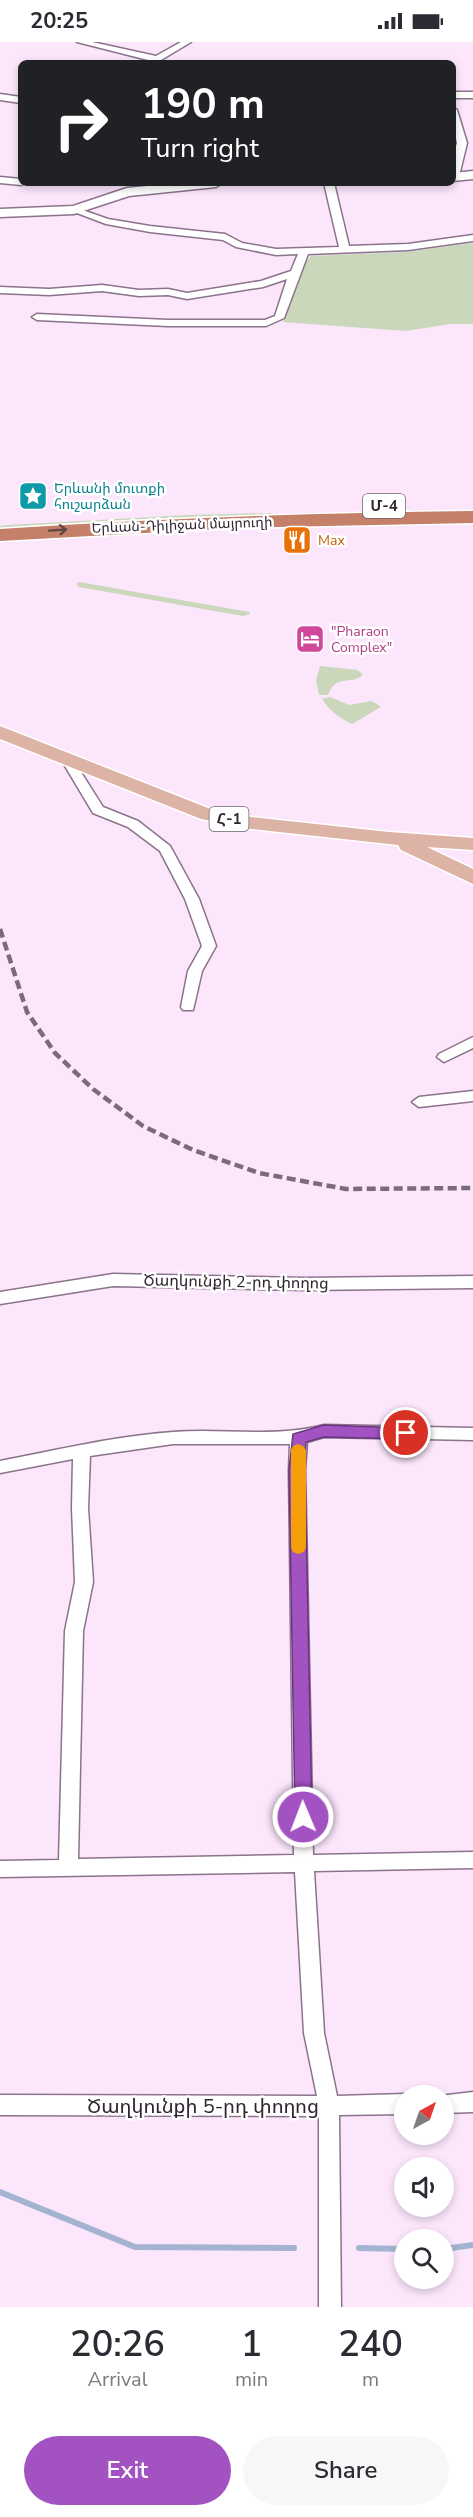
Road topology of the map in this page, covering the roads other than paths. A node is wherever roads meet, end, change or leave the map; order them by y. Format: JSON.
{"nodes":[{"id":1,"x":81,"y":42,"type":"edge"},
{"id":2,"x":188,"y":42,"type":"edge"},
{"id":3,"x":152,"y":60,"type":"edge"},
{"id":4,"x":157,"y":60,"type":"edge"},
{"id":5,"x":456,"y":95,"type":"edge"},
{"id":6,"x":473,"y":95,"type":"edge"},
{"id":7,"x":0,"y":97,"type":"edge"},
{"id":8,"x":18,"y":100,"type":"edge"},
{"id":9,"x":458,"y":143,"type":"edge"},
{"id":10,"x":473,"y":143,"type":"edge"},
{"id":11,"x":456,"y":161,"type":"edge"},
{"id":12,"x":473,"y":175,"type":"edge"},
{"id":13,"x":456,"y":177,"type":"edge"},
{"id":14,"x":0,"y":180,"type":"edge"},
{"id":15,"x":18,"y":182,"type":"edge"},
{"id":16,"x":186,"y":186,"type":"edge"},
{"id":17,"x":330,"y":186,"type":"edge"},
{"id":18,"x":74,"y":210,"type":"junction"},
{"id":19,"x":0,"y":213,"type":"edge"},
{"id":20,"x":473,"y":238,"type":"edge"},
{"id":21,"x":345,"y":251,"type":"junction"},
{"id":22,"x":304,"y":252,"type":"junction"},
{"id":23,"x":295,"y":273,"type":"junction"},
{"id":24,"x":0,"y":290,"type":"edge"},
{"id":25,"x":37,"y":317,"type":"dead end"},
{"id":26,"x":473,"y":505,"type":"edge"},
{"id":27,"x":473,"y":517,"type":"edge"},
{"id":28,"x":0,"y":520,"type":"edge"},
{"id":29,"x":0,"y":535,"type":"edge"},
{"id":30,"x":0,"y":732,"type":"edge"},
{"id":31,"x":68,"y":760,"type":"junction"},
{"id":32,"x":389,"y":838,"type":"junction"},
{"id":33,"x":473,"y":844,"type":"edge"},
{"id":34,"x":473,"y":877,"type":"edge"},
{"id":35,"x":188,"y":1008,"type":"dead end"},
{"id":36,"x":473,"y":1042,"type":"edge"},
{"id":37,"x":444,"y":1057,"type":"dead end"},
{"id":38,"x":473,"y":1096,"type":"edge"},
{"id":39,"x":419,"y":1102,"type":"dead end"},
{"id":40,"x":473,"y":1282,"type":"edge"},
{"id":41,"x":0,"y":1298,"type":"edge"},
{"id":42,"x":473,"y":1434,"type":"edge"},
{"id":43,"x":299,"y":1438,"type":"junction"},
{"id":44,"x":82,"y":1451,"type":"junction"},
{"id":45,"x":0,"y":1467,"type":"edge"},
{"id":46,"x":473,"y":1860,"type":"edge"},
{"id":47,"x":304,"y":1863,"type":"junction"},
{"id":48,"x":69,"y":1868,"type":"junction"},
{"id":49,"x":0,"y":1869,"type":"edge"},
{"id":50,"x":473,"y":2102,"type":"edge"},
{"id":51,"x":454,"y":2103,"type":"edge"},
{"id":52,"x":394,"y":2104,"type":"edge"},
{"id":53,"x":0,"y":2105,"type":"edge"},
{"id":54,"x":329,"y":2106,"type":"junction"},
{"id":55,"x":330,"y":2307,"type":"edge"}],
"edges":[{"from":1,"to":3,"type":"street"},
{"from":2,"to":4,"type":"street"},
{"from":5,"to":6,"type":"street"},
{"from":7,"to":8,"type":"street"},
{"from":9,"to":10,"type":"street"},
{"from":9,"to":11,"type":"street"},
{"from":12,"to":13,"type":"street"},
{"from":14,"to":15,"type":"street"},
{"from":16,"to":18,"type":"street"},
{"from":17,"to":21,"type":"street"},
{"from":18,"to":19,"type":"street"},
{"from":18,"to":22,"type":"street"},
{"from":20,"to":21,"type":"street"},
{"from":21,"to":22,"type":"street"},
{"from":22,"to":23,"type":"street"},
{"from":23,"to":24,"type":"street"},
{"from":23,"to":25,"type":"street"},
{"from":26,"to":28,"type":"highway","name":"Երևան-Դիլիջան մայրուղի","number":"Մ-4"},
{"from":29,"to":27,"type":"highway","name":"Երևան-Դիլիջան մայրուղի","number":"Մ-4","one_way":true},
{"from":30,"to":31,"type":"main road","number":"Հ-1"},
{"from":31,"to":32,"type":"main road","number":"Հ-1"},
{"from":31,"to":35,"type":"street"},
{"from":32,"to":33,"type":"main road","number":"Հ-1"},
{"from":32,"to":34,"type":"main road"},
{"from":36,"to":37,"type":"street"},
{"from":38,"to":39,"type":"street"},
{"from":40,"to":41,"type":"street","name":"Ծաղկունքի 2-րդ փողոց"},
{"from":42,"to":43,"type":"street"},
{"from":43,"to":44,"type":"street"},
{"from":43,"to":47,"type":"street"},
{"from":44,"to":45,"type":"street"},
{"from":44,"to":48,"type":"street"},
{"from":46,"to":47,"type":"street"},
{"from":47,"to":48,"type":"street"},
{"from":47,"to":54,"type":"street"},
{"from":48,"to":49,"type":"street"},
{"from":50,"to":51,"type":"street"},
{"from":52,"to":54,"type":"street","name":"Ծաղկունքի 5-րդ փողոց"},
{"from":53,"to":54,"type":"street","name":"Ծաղկունքի 5-րդ փողոց"},
{"from":54,"to":55,"type":"street"}]}
